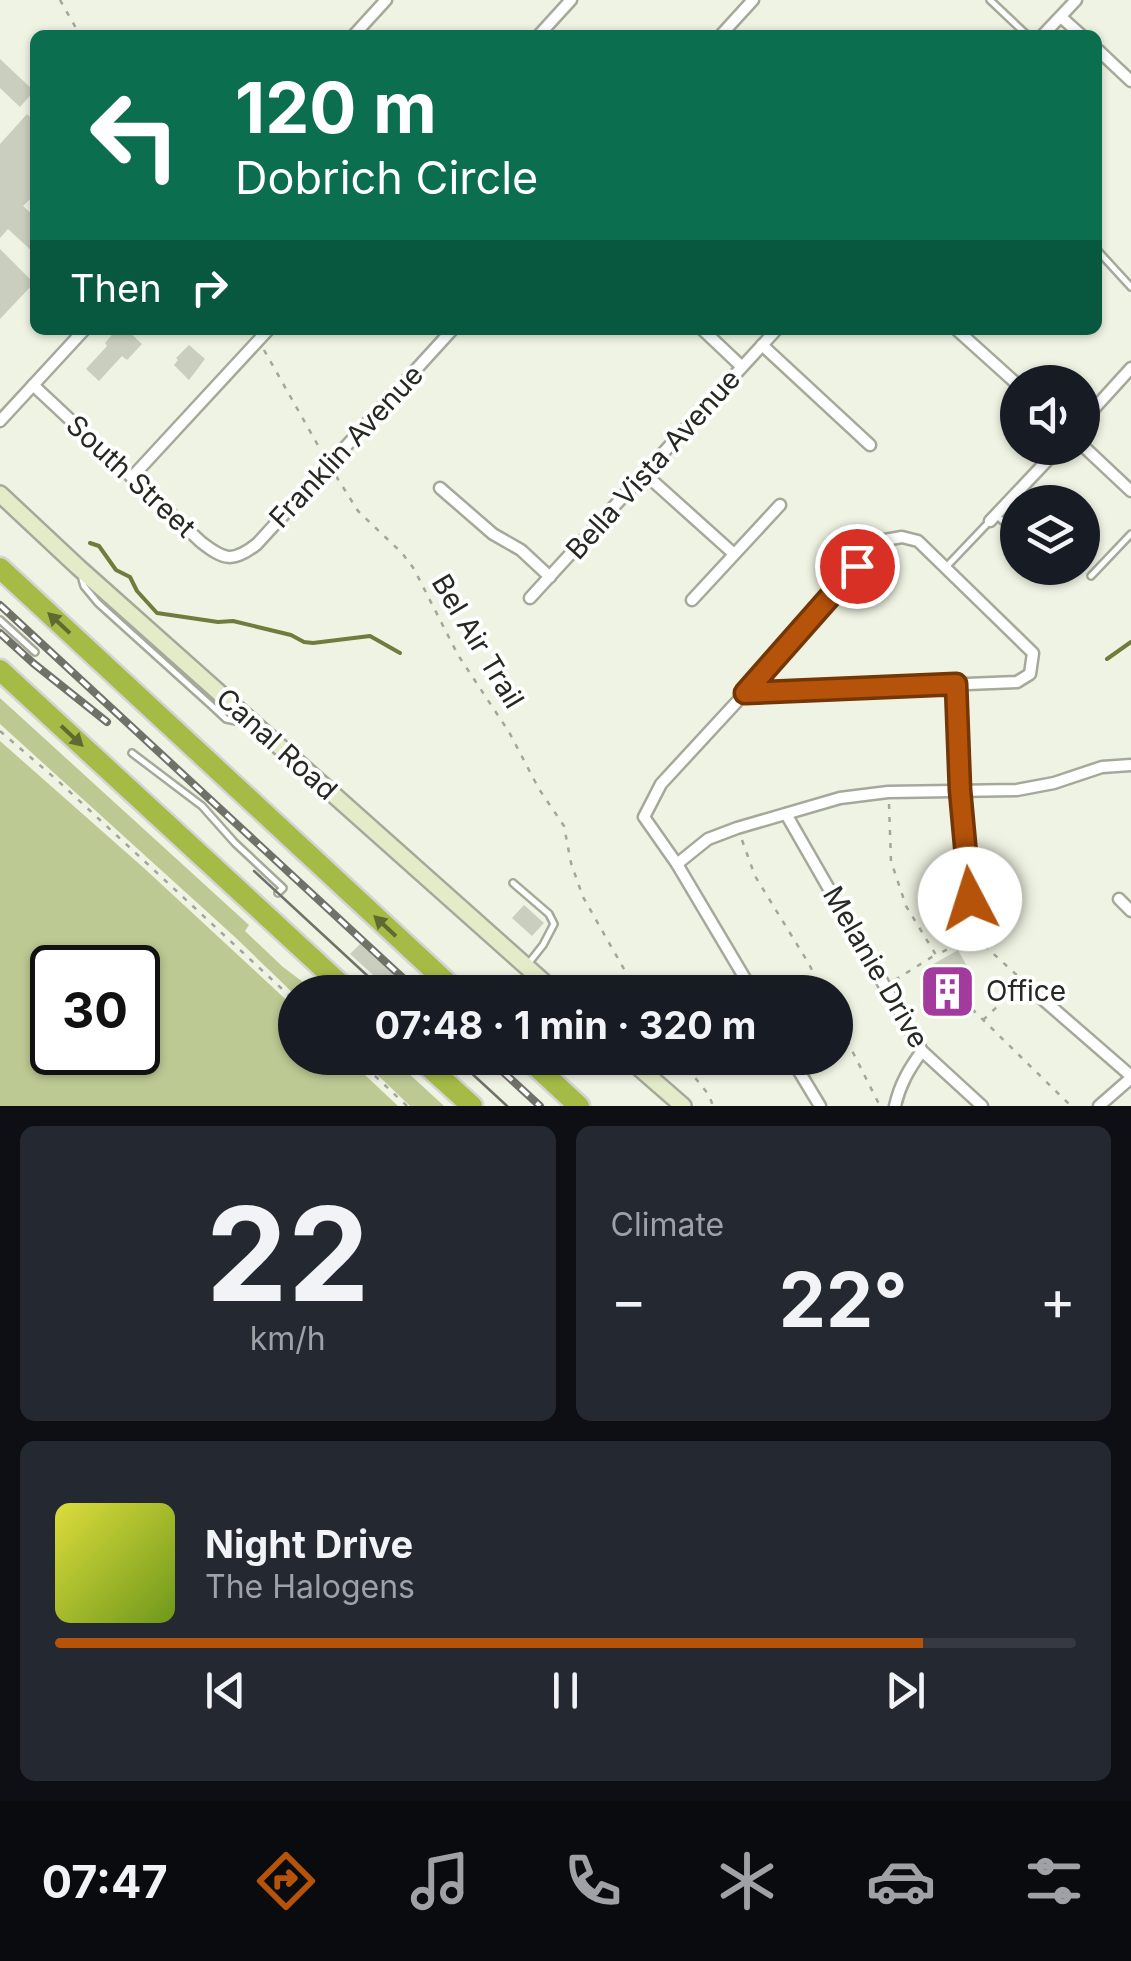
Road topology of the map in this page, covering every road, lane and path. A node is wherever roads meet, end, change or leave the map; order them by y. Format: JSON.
{"nodes":[{"id":1,"x":60,"y":0,"type":"edge"},
{"id":2,"x":386,"y":0,"type":"edge"},
{"id":3,"x":571,"y":0,"type":"edge"},
{"id":4,"x":753,"y":0,"type":"edge"},
{"id":5,"x":990,"y":0,"type":"edge"},
{"id":6,"x":1076,"y":0,"type":"edge"},
{"id":7,"x":1061,"y":16,"type":"junction"},
{"id":8,"x":77,"y":30,"type":"edge"},
{"id":9,"x":359,"y":30,"type":"edge"},
{"id":10,"x":544,"y":30,"type":"edge"},
{"id":11,"x":726,"y":30,"type":"edge"},
{"id":12,"x":1022,"y":30,"type":"edge"},
{"id":13,"x":1048,"y":30,"type":"edge"},
{"id":14,"x":1076,"y":30,"type":"edge"},
{"id":15,"x":1102,"y":54,"type":"edge"},
{"id":16,"x":1131,"y":81,"type":"edge"},
{"id":17,"x":1102,"y":255,"type":"edge"},
{"id":18,"x":1131,"y":286,"type":"edge"},
{"id":19,"x":79,"y":335,"type":"edge"},
{"id":20,"x":263,"y":335,"type":"edge"},
{"id":21,"x":447,"y":335,"type":"edge"},
{"id":22,"x":708,"y":335,"type":"edge"},
{"id":23,"x":771,"y":335,"type":"edge"},
{"id":24,"x":963,"y":335,"type":"edge"},
{"id":25,"x":258,"y":340,"type":"junction"},
{"id":26,"x":762,"y":345,"type":"junction"},
{"id":27,"x":742,"y":366,"type":"junction"},
{"id":28,"x":1000,"y":368,"type":"edge"},
{"id":29,"x":1131,"y":368,"type":"edge"},
{"id":30,"x":34,"y":385,"type":"junction"},
{"id":31,"x":1100,"y":402,"type":"edge"},
{"id":32,"x":0,"y":421,"type":"edge"},
{"id":33,"x":870,"y":445,"type":"dead end"},
{"id":34,"x":1100,"y":462,"type":"edge"},
{"id":35,"x":330,"y":465,"type":"junction"},
{"id":36,"x":1044,"y":465,"type":"edge"},
{"id":37,"x":645,"y":474,"type":"junction"},
{"id":38,"x":133,"y":476,"type":"junction"},
{"id":39,"x":440,"y":488,"type":"dead end"},
{"id":40,"x":1131,"y":491,"type":"edge"},
{"id":41,"x":0,"y":494,"type":"edge"},
{"id":42,"x":780,"y":505,"type":"dead end"},
{"id":43,"x":993,"y":518,"type":"junction"},
{"id":44,"x":1000,"y":523,"type":"edge"},
{"id":45,"x":1131,"y":534,"type":"edge"},
{"id":46,"x":734,"y":554,"type":"junction"},
{"id":47,"x":235,"y":558,"type":"joint"},
{"id":48,"x":78,"y":567,"type":"junction"},
{"id":49,"x":1100,"y":567,"type":"edge"},
{"id":50,"x":0,"y":568,"type":"edge"},
{"id":51,"x":946,"y":568,"type":"junction"},
{"id":52,"x":550,"y":578,"type":"junction"},
{"id":53,"x":530,"y":598,"type":"dead end"},
{"id":54,"x":692,"y":600,"type":"dead end"},
{"id":55,"x":0,"y":620,"type":"edge"},
{"id":56,"x":143,"y":644,"type":"junction"},
{"id":57,"x":35,"y":652,"type":"dead end"},
{"id":58,"x":135,"y":652,"type":"dead end"},
{"id":59,"x":0,"y":670,"type":"edge"},
{"id":60,"x":956,"y":684,"type":"junction"},
{"id":61,"x":745,"y":693,"type":"junction"},
{"id":62,"x":255,"y":725,"type":"junction"},
{"id":63,"x":0,"y":731,"type":"edge"},
{"id":64,"x":132,"y":753,"type":"dead end"},
{"id":65,"x":1131,"y":765,"type":"edge"},
{"id":66,"x":960,"y":790,"type":"junction"},
{"id":67,"x":888,"y":792,"type":"junction"},
{"id":68,"x":786,"y":814,"type":"junction"},
{"id":69,"x":738,"y":828,"type":"junction"},
{"id":70,"x":677,"y":864,"type":"junction"},
{"id":71,"x":513,"y":883,"type":"dead end"},
{"id":72,"x":278,"y":893,"type":"dead end"},
{"id":73,"x":970,"y":899,"type":"joint"},
{"id":74,"x":1119,"y":899,"type":"dead end"},
{"id":75,"x":1131,"y":910,"type":"edge"},
{"id":76,"x":974,"y":936,"type":"junction"},
{"id":77,"x":936,"y":954,"type":"junction"},
{"id":78,"x":526,"y":966,"type":"junction"},
{"id":79,"x":331,"y":975,"type":"edge"},
{"id":80,"x":439,"y":975,"type":"edge"},
{"id":81,"x":536,"y":975,"type":"edge"},
{"id":82,"x":627,"y":975,"type":"edge"},
{"id":83,"x":742,"y":975,"type":"edge"},
{"id":84,"x":814,"y":975,"type":"edge"},
{"id":85,"x":278,"y":985,"type":"edge"},
{"id":86,"x":886,"y":985,"type":"junction"},
{"id":87,"x":1039,"y":996,"type":"junction"},
{"id":88,"x":972,"y":1009,"type":"dead end"},
{"id":89,"x":983,"y":1020,"type":"junction"},
{"id":90,"x":922,"y":1051,"type":"junction"},
{"id":91,"x":853,"y":1053,"type":"edge"},
{"id":92,"x":374,"y":1075,"type":"edge"},
{"id":93,"x":438,"y":1075,"type":"edge"},
{"id":94,"x":546,"y":1075,"type":"edge"},
{"id":95,"x":647,"y":1075,"type":"edge"},
{"id":96,"x":693,"y":1075,"type":"edge"},
{"id":97,"x":801,"y":1075,"type":"edge"},
{"id":98,"x":1131,"y":1077,"type":"edge"},
{"id":99,"x":407,"y":1106,"type":"edge"},
{"id":100,"x":472,"y":1106,"type":"edge"},
{"id":101,"x":580,"y":1106,"type":"edge"},
{"id":102,"x":683,"y":1106,"type":"edge"},
{"id":103,"x":712,"y":1106,"type":"edge"},
{"id":104,"x":820,"y":1106,"type":"edge"},
{"id":105,"x":880,"y":1106,"type":"edge"},
{"id":106,"x":894,"y":1106,"type":"edge"},
{"id":107,"x":982,"y":1106,"type":"edge"},
{"id":108,"x":1072,"y":1106,"type":"edge"},
{"id":109,"x":1099,"y":1106,"type":"edge"}],
"edges":[{"from":1,"to":8,"type":"path"},
{"from":2,"to":9,"type":"street"},
{"from":3,"to":10,"type":"street"},
{"from":4,"to":11,"type":"street"},
{"from":5,"to":12,"type":"lane"},
{"from":6,"to":7,"type":"street"},
{"from":7,"to":13,"type":"street"},
{"from":7,"to":14,"type":"street"},
{"from":15,"to":16,"type":"street"},
{"from":17,"to":18,"type":"lane"},
{"from":19,"to":30,"type":"street"},
{"from":20,"to":25,"type":"street"},
{"from":21,"to":35,"type":"street","name":"Franklin Avenue"},
{"from":22,"to":27,"type":"street"},
{"from":23,"to":26,"type":"street","name":"Bella Vista Avenue"},
{"from":24,"to":28,"type":"street"},
{"from":25,"to":35,"type":"path","name":"Bel Air Trail"},
{"from":25,"to":38,"type":"street"},
{"from":26,"to":27,"type":"street","name":"Bella Vista Avenue"},
{"from":26,"to":33,"type":"street"},
{"from":27,"to":37,"type":"street","name":"Bella Vista Avenue"},
{"from":29,"to":31,"type":"street"},
{"from":30,"to":32,"type":"street"},
{"from":30,"to":38,"type":"street","name":"South Street"},
{"from":34,"to":40,"type":"street"},
{"from":35,"to":47,"type":"street","name":"Franklin Avenue"},
{"from":35,"to":82,"type":"path","name":"Bel Air Trail"},
{"from":36,"to":43,"type":"street"},
{"from":37,"to":46,"type":"street"},
{"from":37,"to":52,"type":"street","name":"Bella Vista Avenue"},
{"from":38,"to":47,"type":"street","name":"South Street"},
{"from":39,"to":52,"type":"street"},
{"from":41,"to":48,"type":"street","name":"Canal Road"},
{"from":42,"to":46,"type":"street"},
{"from":43,"to":44,"type":"lane"},
{"from":43,"to":51,"type":"lane"},
{"from":45,"to":49,"type":"lane"},
{"from":46,"to":54,"type":"street"},
{"from":48,"to":56,"type":"lane"},
{"from":48,"to":62,"type":"street","name":"Canal Road"},
{"from":80,"to":50,"type":"highway","one_way":true},
{"from":51,"to":60,"type":"street"},
{"from":51,"to":61,"type":"street"},
{"from":52,"to":53,"type":"street","name":"Bella Vista Avenue"},
{"from":55,"to":57,"type":"lane"},
{"from":56,"to":58,"type":"lane"},
{"from":56,"to":62,"type":"lane"},
{"from":59,"to":79,"type":"highway","one_way":true},
{"from":60,"to":61,"type":"street"},
{"from":60,"to":66,"type":"street"},
{"from":61,"to":70,"type":"street"},
{"from":62,"to":78,"type":"street","name":"Canal Road"},
{"from":63,"to":85,"type":"path"},
{"from":64,"to":72,"type":"lane"},
{"from":65,"to":66,"type":"street"},
{"from":66,"to":67,"type":"street"},
{"from":66,"to":73,"type":"street"},
{"from":67,"to":68,"type":"street"},
{"from":67,"to":77,"type":"path"},
{"from":68,"to":69,"type":"street"},
{"from":68,"to":86,"type":"street","name":"Melanie Drive"},
{"from":69,"to":70,"type":"street"},
{"from":69,"to":84,"type":"path"},
{"from":70,"to":83,"type":"street"},
{"from":71,"to":78,"type":"lane"},
{"from":73,"to":76,"type":"path"},
{"from":74,"to":75,"type":"street"},
{"from":76,"to":77,"type":"path"},
{"from":76,"to":87,"type":"path"},
{"from":77,"to":86,"type":"path"},
{"from":78,"to":81,"type":"street","name":"Canal Road"},
{"from":86,"to":90,"type":"street","name":"Melanie Drive"},
{"from":87,"to":89,"type":"path"},
{"from":87,"to":98,"type":"street"},
{"from":88,"to":89,"type":"path"},
{"from":89,"to":108,"type":"path"},
{"from":90,"to":106,"type":"street"},
{"from":90,"to":107,"type":"street","name":"Melanie Drive"},
{"from":91,"to":105,"type":"path"},
{"from":92,"to":99,"type":"path"},
{"from":93,"to":100,"type":"highway"},
{"from":94,"to":101,"type":"highway"},
{"from":95,"to":102,"type":"street"},
{"from":96,"to":103,"type":"path"},
{"from":97,"to":104,"type":"street"},
{"from":98,"to":109,"type":"street"}]}
